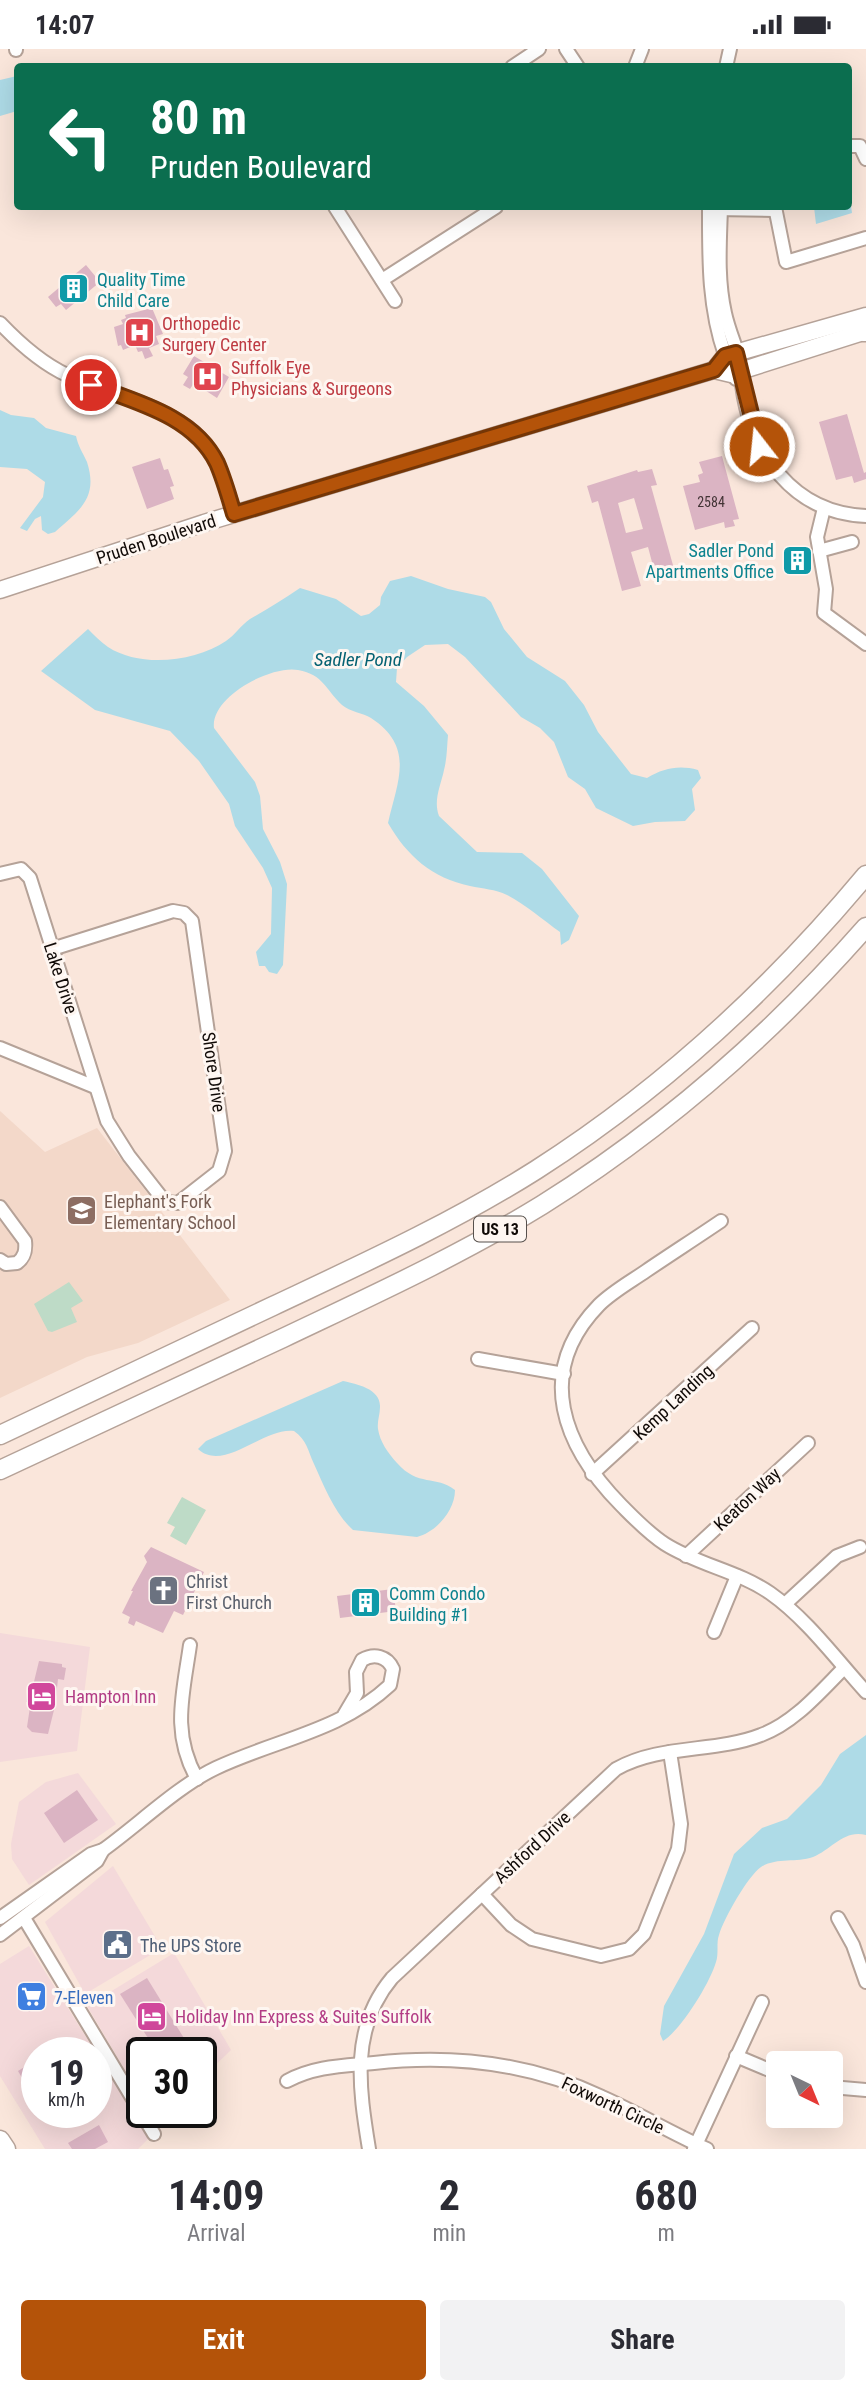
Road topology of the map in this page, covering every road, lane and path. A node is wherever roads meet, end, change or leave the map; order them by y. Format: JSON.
{"nodes":[{"id":1,"x":539,"y":49,"type":"edge"},
{"id":2,"x":518,"y":63,"type":"edge"},
{"id":3,"x":852,"y":146,"type":"edge"},
{"id":4,"x":866,"y":159,"type":"edge"},
{"id":5,"x":337,"y":210,"type":"edge"},
{"id":6,"x":491,"y":210,"type":"edge"},
{"id":7,"x":715,"y":210,"type":"edge"},
{"id":8,"x":775,"y":210,"type":"edge"},
{"id":9,"x":866,"y":238,"type":"edge"},
{"id":10,"x":382,"y":280,"type":"junction"},
{"id":11,"x":396,"y":301,"type":"dead end"},
{"id":12,"x":0,"y":323,"type":"edge"},
{"id":13,"x":865,"y":328,"type":"edge"},
{"id":14,"x":731,"y":355,"type":"junction"},
{"id":15,"x":714,"y":370,"type":"junction"},
{"id":16,"x":739,"y":376,"type":"junction"},
{"id":17,"x":824,"y":508,"type":"junction"},
{"id":18,"x":234,"y":514,"type":"junction"},
{"id":19,"x":866,"y":516,"type":"edge"},
{"id":20,"x":852,"y":542,"type":"dead end"},
{"id":21,"x":819,"y":551,"type":"junction"},
{"id":22,"x":0,"y":590,"type":"edge"},
{"id":23,"x":866,"y":644,"type":"edge"},
{"id":24,"x":0,"y":874,"type":"edge"},
{"id":25,"x":866,"y":875,"type":"edge"},
{"id":26,"x":866,"y":927,"type":"edge"},
{"id":27,"x":52,"y":949,"type":"junction"},
{"id":28,"x":0,"y":1048,"type":"edge"},
{"id":29,"x":95,"y":1087,"type":"junction"},
{"id":30,"x":0,"y":1207,"type":"edge"},
{"id":31,"x":721,"y":1221,"type":"dead end"},
{"id":32,"x":0,"y":1260,"type":"edge"},
{"id":33,"x":752,"y":1328,"type":"dead end"},
{"id":34,"x":478,"y":1359,"type":"dead end"},
{"id":35,"x":564,"y":1374,"type":"junction"},
{"id":36,"x":39,"y":1417,"type":"junction"},
{"id":37,"x":0,"y":1426,"type":"edge"},
{"id":38,"x":0,"y":1435,"type":"edge"},
{"id":39,"x":72,"y":1436,"type":"junction"},
{"id":40,"x":808,"y":1443,"type":"dead end"},
{"id":41,"x":0,"y":1470,"type":"edge"},
{"id":42,"x":592,"y":1474,"type":"junction"},
{"id":43,"x":0,"y":1478,"type":"edge"},
{"id":44,"x":860,"y":1547,"type":"dead end"},
{"id":45,"x":685,"y":1556,"type":"junction"},
{"id":46,"x":737,"y":1576,"type":"junction"},
{"id":47,"x":785,"y":1604,"type":"junction"},
{"id":48,"x":714,"y":1632,"type":"dead end"},
{"id":49,"x":190,"y":1645,"type":"dead end"},
{"id":50,"x":844,"y":1668,"type":"junction"},
{"id":51,"x":866,"y":1692,"type":"edge"},
{"id":52,"x":344,"y":1714,"type":"junction"},
{"id":53,"x":670,"y":1752,"type":"junction"},
{"id":54,"x":197,"y":1779,"type":"junction"},
{"id":55,"x":103,"y":1850,"type":"junction"},
{"id":56,"x":482,"y":1894,"type":"junction"},
{"id":57,"x":0,"y":1918,"type":"edge"},
{"id":58,"x":24,"y":1918,"type":"junction"},
{"id":59,"x":838,"y":1918,"type":"dead end"},
{"id":60,"x":0,"y":1935,"type":"edge"},
{"id":61,"x":866,"y":1982,"type":"edge"},
{"id":62,"x":762,"y":2002,"type":"dead end"},
{"id":63,"x":736,"y":2056,"type":"junction"},
{"id":64,"x":362,"y":2064,"type":"junction"},
{"id":65,"x":766,"y":2069,"type":"edge"},
{"id":66,"x":287,"y":2081,"type":"dead end"},
{"id":67,"x":844,"y":2088,"type":"edge"},
{"id":68,"x":866,"y":2090,"type":"edge"},
{"id":69,"x":154,"y":2134,"type":"dead end"},
{"id":70,"x":0,"y":2140,"type":"edge"},
{"id":71,"x":699,"y":2147,"type":"edge"},
{"id":72,"x":6,"y":2149,"type":"edge"},
{"id":73,"x":369,"y":2149,"type":"edge"}],
"edges":[{"from":1,"to":2,"type":"street"},
{"from":3,"to":4,"type":"street"},
{"from":5,"to":10,"type":"street"},
{"from":6,"to":10,"type":"street"},
{"from":7,"to":14,"type":"street"},
{"from":8,"to":9,"type":"street"},
{"from":10,"to":11,"type":"street"},
{"from":12,"to":18,"type":"street"},
{"from":13,"to":14,"type":"main road"},
{"from":13,"to":16,"type":"main road"},
{"from":14,"to":15,"type":"main road"},
{"from":14,"to":16,"type":"street"},
{"from":15,"to":16,"type":"main road"},
{"from":15,"to":18,"type":"main road","name":"Pruden Boulevard"},
{"from":16,"to":17,"type":"street"},
{"from":17,"to":19,"type":"street"},
{"from":17,"to":21,"type":"street"},
{"from":18,"to":22,"type":"main road","name":"Pruden Boulevard"},
{"from":20,"to":21,"type":"street"},
{"from":21,"to":23,"type":"street"},
{"from":24,"to":27,"type":"street","name":"Lake Drive"},
{"from":25,"to":36,"type":"highway","number":"US 13"},
{"from":26,"to":39,"type":"highway","number":"US 13"},
{"from":27,"to":29,"type":"street","name":"Lake Drive"},
{"from":27,"to":29,"type":"street","name":"Shore Drive"},
{"from":28,"to":29,"type":"street"},
{"from":30,"to":32,"type":"street"},
{"from":31,"to":35,"type":"street"},
{"from":33,"to":42,"type":"street","name":"Kemp Landing"},
{"from":34,"to":35,"type":"street"},
{"from":35,"to":42,"type":"street"},
{"from":36,"to":37,"type":"highway"},
{"from":36,"to":38,"type":"highway","number":"US 13"},
{"from":39,"to":41,"type":"highway","number":"US 13"},
{"from":39,"to":43,"type":"highway"},
{"from":40,"to":45,"type":"street","name":"Keaton Way"},
{"from":42,"to":45,"type":"street"},
{"from":44,"to":47,"type":"street"},
{"from":45,"to":46,"type":"street"},
{"from":46,"to":47,"type":"street"},
{"from":46,"to":48,"type":"street"},
{"from":47,"to":50,"type":"street"},
{"from":49,"to":54,"type":"street"},
{"from":50,"to":51,"type":"street"},
{"from":50,"to":53,"type":"street","name":"Ashford Drive"},
{"from":52,"to":52,"type":"street"},
{"from":52,"to":54,"type":"street"},
{"from":53,"to":56,"type":"street","name":"Ashford Drive"},
{"from":53,"to":56,"type":"street"},
{"from":54,"to":55,"type":"street"},
{"from":55,"to":57,"type":"street"},
{"from":55,"to":58,"type":"street"},
{"from":56,"to":64,"type":"street","name":"Ashford Drive"},
{"from":58,"to":60,"type":"street"},
{"from":58,"to":69,"type":"street"},
{"from":59,"to":61,"type":"street"},
{"from":62,"to":63,"type":"street"},
{"from":63,"to":65,"type":"street"},
{"from":63,"to":71,"type":"street"},
{"from":64,"to":66,"type":"street","name":"Foxworth Circle"},
{"from":64,"to":71,"type":"street","name":"Foxworth Circle"},
{"from":64,"to":73,"type":"street","name":"Ashford Drive"},
{"from":67,"to":68,"type":"street"},
{"from":70,"to":72,"type":"highway"}]}
